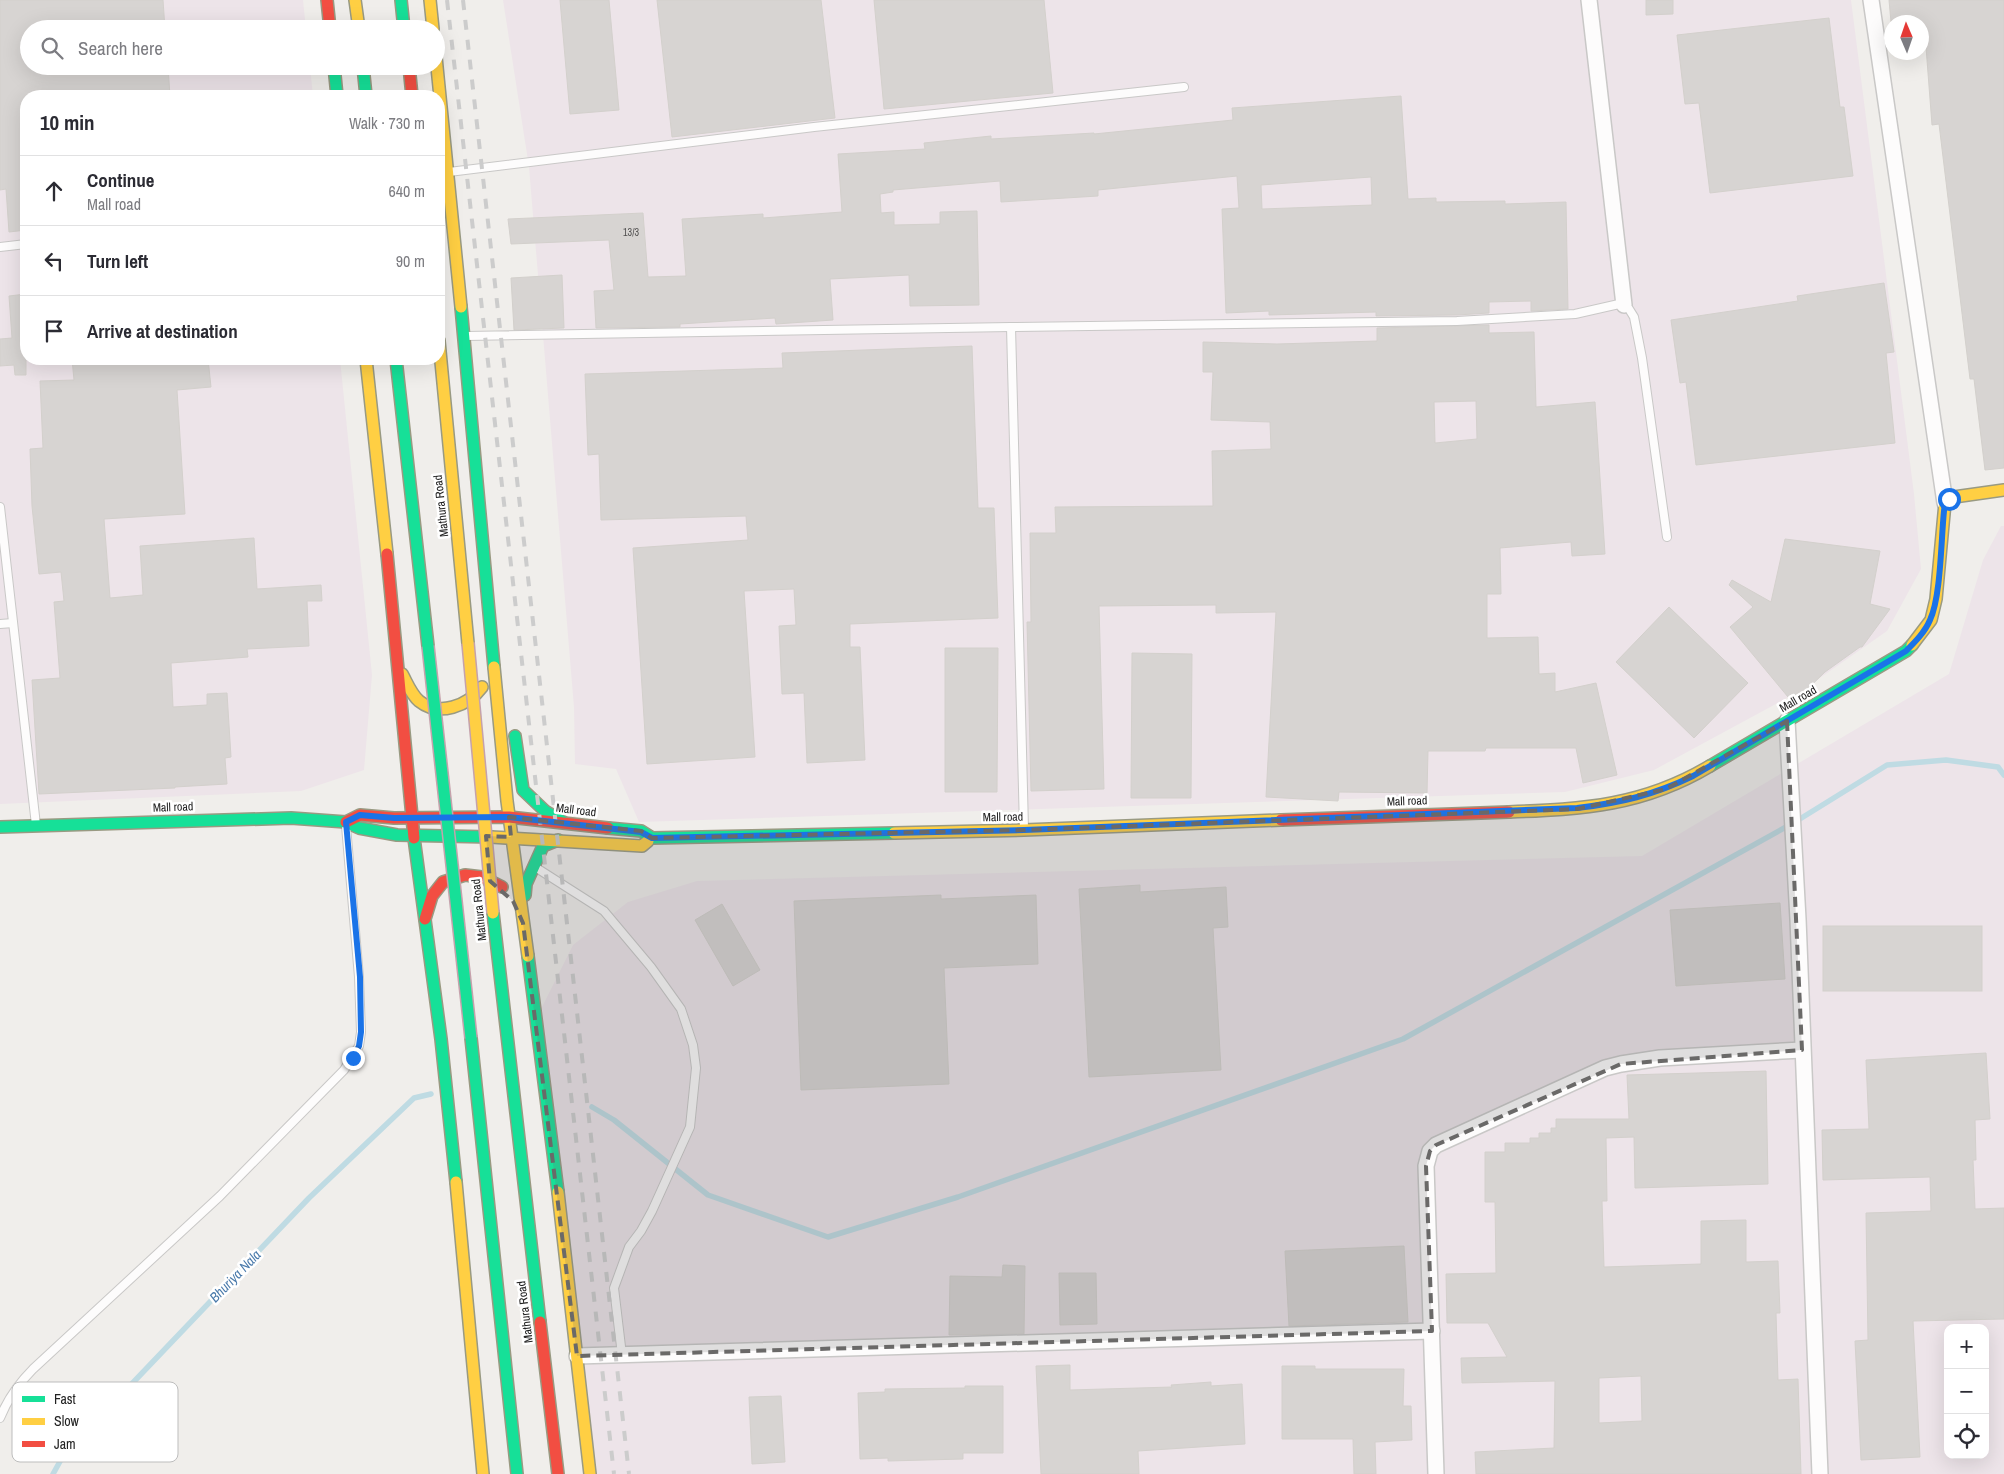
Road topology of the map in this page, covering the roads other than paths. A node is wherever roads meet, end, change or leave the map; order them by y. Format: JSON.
{"nodes":[{"id":1,"x":327,"y":0,"type":"edge"},
{"id":2,"x":355,"y":0,"type":"edge"},
{"id":3,"x":401,"y":0,"type":"edge"},
{"id":4,"x":430,"y":0,"type":"edge"},
{"id":5,"x":1589,"y":0,"type":"edge"},
{"id":6,"x":1871,"y":0,"type":"edge"},
{"id":7,"x":329,"y":20,"type":"edge"},
{"id":8,"x":357,"y":20,"type":"edge"},
{"id":9,"x":403,"y":20,"type":"edge"},
{"id":10,"x":432,"y":20,"type":"edge"},
{"id":11,"x":335,"y":75,"type":"edge"},
{"id":12,"x":364,"y":75,"type":"edge"},
{"id":13,"x":410,"y":75,"type":"edge"},
{"id":14,"x":438,"y":75,"type":"edge"},
{"id":15,"x":1184,"y":87,"type":"dead end"},
{"id":16,"x":337,"y":90,"type":"edge"},
{"id":17,"x":365,"y":90,"type":"edge"},
{"id":18,"x":411,"y":90,"type":"edge"},
{"id":19,"x":440,"y":90,"type":"edge"},
{"id":20,"x":445,"y":137,"type":"edge"},
{"id":21,"x":449,"y":172,"type":"junction"},
{"id":22,"x":20,"y":245,"type":"edge"},
{"id":23,"x":0,"y":248,"type":"edge"},
{"id":24,"x":1624,"y":305,"type":"junction"},
{"id":25,"x":1010,"y":326,"type":"junction"},
{"id":26,"x":464,"y":336,"type":"junction"},
{"id":27,"x":367,"y":365,"type":"edge"},
{"id":28,"x":397,"y":365,"type":"edge"},
{"id":29,"x":441,"y":365,"type":"edge"},
{"id":30,"x":368,"y":373,"type":"junction"},
{"id":31,"x":2004,"y":490,"type":"edge"},
{"id":32,"x":369,"y":499,"type":"dead end"},
{"id":33,"x":479,"y":502,"type":"junction"},
{"id":34,"x":1945,"y":503,"type":"junction"},
{"id":35,"x":0,"y":507,"type":"edge"},
{"id":36,"x":1667,"y":537,"type":"dead end"},
{"id":37,"x":495,"y":552,"type":"dead end"},
{"id":38,"x":12,"y":623,"type":"junction"},
{"id":39,"x":0,"y":624,"type":"edge"},
{"id":40,"x":493,"y":653,"type":"junction"},
{"id":41,"x":399,"y":669,"type":"junction"},
{"id":42,"x":1787,"y":721,"type":"junction"},
{"id":43,"x":514,"y":726,"type":"dead end"},
{"id":44,"x":509,"y":817,"type":"junction"},
{"id":45,"x":413,"y":818,"type":"junction"},
{"id":46,"x":346,"y":822,"type":"junction"},
{"id":47,"x":564,"y":823,"type":"junction"},
{"id":48,"x":36,"y":825,"type":"junction"},
{"id":49,"x":0,"y":827,"type":"edge"},
{"id":50,"x":1024,"y":830,"type":"junction"},
{"id":51,"x":414,"y":836,"type":"junction"},
{"id":52,"x":511,"y":837,"type":"junction"},
{"id":53,"x":652,"y":838,"type":"junction"},
{"id":54,"x":558,"y":840,"type":"junction"},
{"id":55,"x":533,"y":866,"type":"junction"},
{"id":56,"x":424,"y":921,"type":"junction"},
{"id":57,"x":523,"y":923,"type":"junction"},
{"id":58,"x":1802,"y":1050,"type":"junction"},
{"id":59,"x":1432,"y":1331,"type":"junction"},
{"id":60,"x":622,"y":1355,"type":"junction"},
{"id":61,"x":578,"y":1356,"type":"junction"},
{"id":62,"x":20,"y":1382,"type":"edge"},
{"id":63,"x":12,"y":1393,"type":"edge"},
{"id":64,"x":0,"y":1418,"type":"edge"},
{"id":65,"x":483,"y":1474,"type":"edge"},
{"id":66,"x":517,"y":1474,"type":"edge"},
{"id":67,"x":558,"y":1474,"type":"edge"},
{"id":68,"x":590,"y":1474,"type":"edge"},
{"id":69,"x":1436,"y":1474,"type":"edge"},
{"id":70,"x":1820,"y":1474,"type":"edge"}],
"edges":[{"from":1,"to":7,"type":"main road"},
{"from":2,"to":8,"type":"main road"},
{"from":3,"to":9,"type":"main road"},
{"from":4,"to":10,"type":"main road"},
{"from":5,"to":24,"type":"street"},
{"from":6,"to":34,"type":"street"},
{"from":11,"to":16,"type":"main road"},
{"from":12,"to":17,"type":"main road"},
{"from":13,"to":18,"type":"main road"},
{"from":14,"to":19,"type":"main road"},
{"from":15,"to":21,"type":"lane"},
{"from":20,"to":21,"type":"main road"},
{"from":21,"to":26,"type":"main road"},
{"from":22,"to":23,"type":"lane"},
{"from":24,"to":25,"type":"lane"},
{"from":24,"to":36,"type":"lane"},
{"from":25,"to":26,"type":"lane"},
{"from":25,"to":50,"type":"lane"},
{"from":26,"to":33,"type":"main road"},
{"from":27,"to":30,"type":"main road"},
{"from":28,"to":66,"type":"main road","name":"Mathura Road","bridge":true},
{"from":29,"to":67,"type":"main road","name":"Mathura Road","bridge":true},
{"from":30,"to":32,"type":"main road"},
{"from":30,"to":41,"type":"main road"},
{"from":31,"to":34,"type":"main road"},
{"from":33,"to":37,"type":"main road"},
{"from":33,"to":40,"type":"main road"},
{"from":34,"to":42,"type":"main road","name":"Mall road"},
{"from":35,"to":38,"type":"lane"},
{"from":38,"to":39,"type":"lane"},
{"from":38,"to":48,"type":"lane"},
{"from":40,"to":41,"type":"main road"},
{"from":40,"to":44,"type":"main road"},
{"from":41,"to":45,"type":"main road"},
{"from":42,"to":50,"type":"main road","name":"Mall road"},
{"from":42,"to":58,"type":"street"},
{"from":43,"to":47,"type":"main road"},
{"from":44,"to":45,"type":"main road","name":"Mall road"},
{"from":44,"to":47,"type":"main road","name":"Mall road"},
{"from":44,"to":52,"type":"main road"},
{"from":45,"to":46,"type":"main road","name":"Mall road"},
{"from":45,"to":51,"type":"main road"},
{"from":46,"to":48,"type":"main road","name":"Mall road"},
{"from":46,"to":51,"type":"main road","name":"Mall road"},
{"from":46,"to":62,"type":"lane"},
{"from":47,"to":53,"type":"main road","name":"Mall road"},
{"from":48,"to":49,"type":"main road","name":"Mall road"},
{"from":50,"to":53,"type":"main road","name":"Mall road"},
{"from":51,"to":52,"type":"main road","name":"Mall road"},
{"from":51,"to":56,"type":"main road"},
{"from":52,"to":54,"type":"main road","name":"Mall road"},
{"from":52,"to":57,"type":"main road"},
{"from":53,"to":54,"type":"main road","name":"Mall road"},
{"from":54,"to":55,"type":"main road"},
{"from":55,"to":57,"type":"main road"},
{"from":55,"to":60,"type":"lane"},
{"from":56,"to":57,"type":"main road"},
{"from":56,"to":65,"type":"main road"},
{"from":57,"to":61,"type":"main road"},
{"from":58,"to":59,"type":"street"},
{"from":58,"to":70,"type":"street"},
{"from":59,"to":60,"type":"street"},
{"from":59,"to":69,"type":"street"},
{"from":60,"to":61,"type":"street"},
{"from":61,"to":68,"type":"main road"},
{"from":63,"to":64,"type":"lane"}]}
